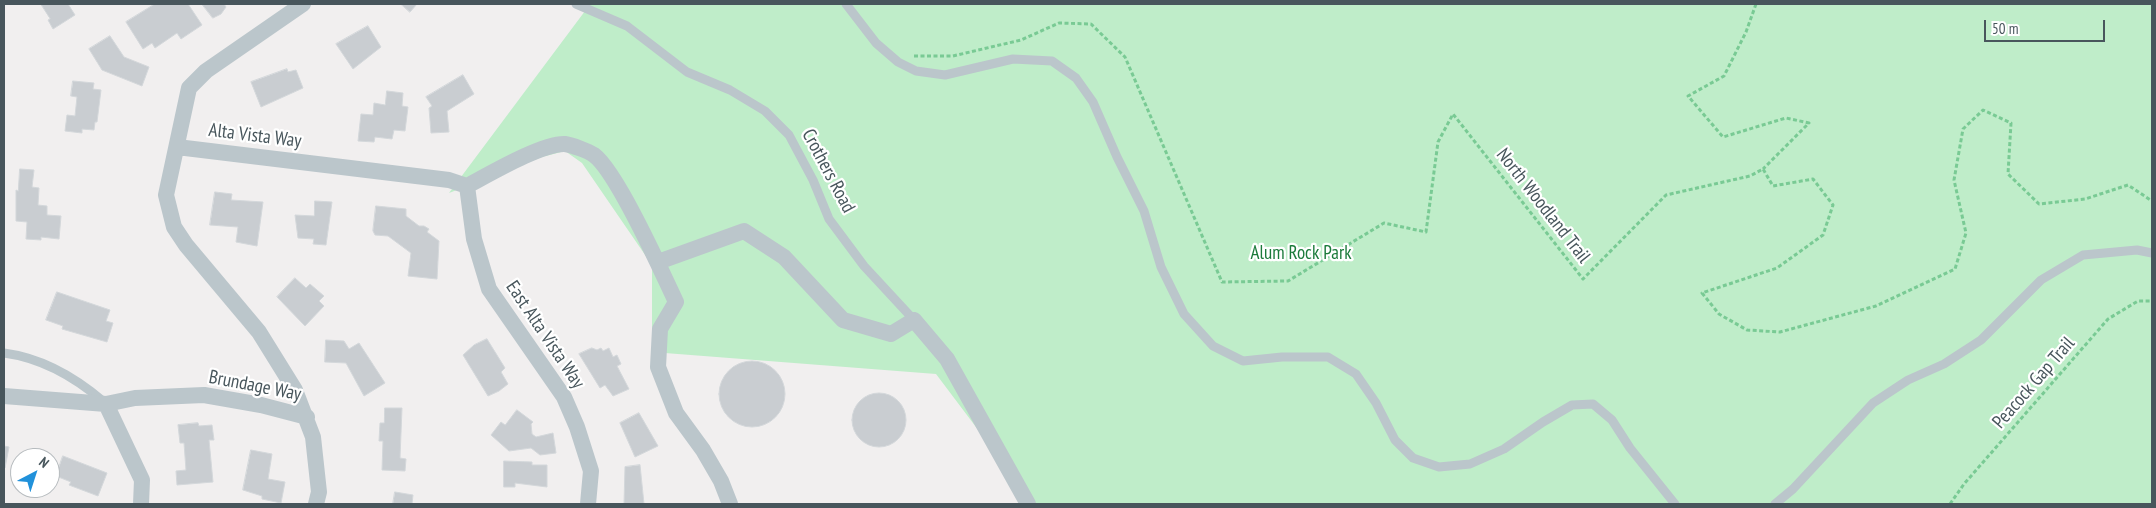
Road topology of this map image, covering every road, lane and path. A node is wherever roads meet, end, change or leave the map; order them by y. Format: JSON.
{"nodes":[{"id":1,"x":303,"y":4,"type":"edge"},
{"id":2,"x":576,"y":4,"type":"edge"},
{"id":3,"x":846,"y":4,"type":"edge"},
{"id":4,"x":1756,"y":4,"type":"edge"},
{"id":5,"x":910,"y":56,"type":"dead end"},
{"id":6,"x":177,"y":147,"type":"junction"},
{"id":7,"x":1763,"y":169,"type":"junction"},
{"id":8,"x":467,"y":186,"type":"junction"},
{"id":9,"x":2152,"y":201,"type":"edge"},
{"id":10,"x":2152,"y":253,"type":"edge"},
{"id":11,"x":658,"y":262,"type":"junction"},
{"id":12,"x":2152,"y":300,"type":"edge"},
{"id":13,"x":914,"y":320,"type":"junction"},
{"id":14,"x":4,"y":352,"type":"edge"},
{"id":15,"x":4,"y":396,"type":"edge"},
{"id":16,"x":106,"y":404,"type":"junction"},
{"id":17,"x":307,"y":417,"type":"junction"},
{"id":18,"x":142,"y":504,"type":"edge"},
{"id":19,"x":316,"y":504,"type":"edge"},
{"id":20,"x":588,"y":504,"type":"edge"},
{"id":21,"x":730,"y":504,"type":"edge"},
{"id":22,"x":1028,"y":504,"type":"edge"},
{"id":23,"x":1675,"y":504,"type":"edge"},
{"id":24,"x":1775,"y":504,"type":"edge"},
{"id":25,"x":1950,"y":504,"type":"edge"}],
"edges":[{"from":1,"to":6,"type":"street"},
{"from":2,"to":13,"type":"lane","name":"Crothers Road"},
{"from":3,"to":23,"type":"lane"},
{"from":4,"to":7,"type":"path"},
{"from":5,"to":7,"type":"path","name":"North Woodland Trail"},
{"from":6,"to":8,"type":"street","name":"Alta Vista Way"},
{"from":6,"to":17,"type":"street"},
{"from":7,"to":9,"type":"path"},
{"from":8,"to":11,"type":"street"},
{"from":8,"to":20,"type":"street","name":"East Alta Vista Way"},
{"from":10,"to":24,"type":"lane"},
{"from":11,"to":13,"type":"street"},
{"from":11,"to":21,"type":"street"},
{"from":12,"to":25,"type":"path","name":"Peacock Gap Trail"},
{"from":13,"to":22,"type":"street","name":"Crothers Road"},
{"from":14,"to":16,"type":"lane"},
{"from":15,"to":16,"type":"street","name":"Brundage Way"},
{"from":16,"to":17,"type":"street","name":"Brundage Way"},
{"from":16,"to":18,"type":"street"},
{"from":17,"to":19,"type":"street"}]}
